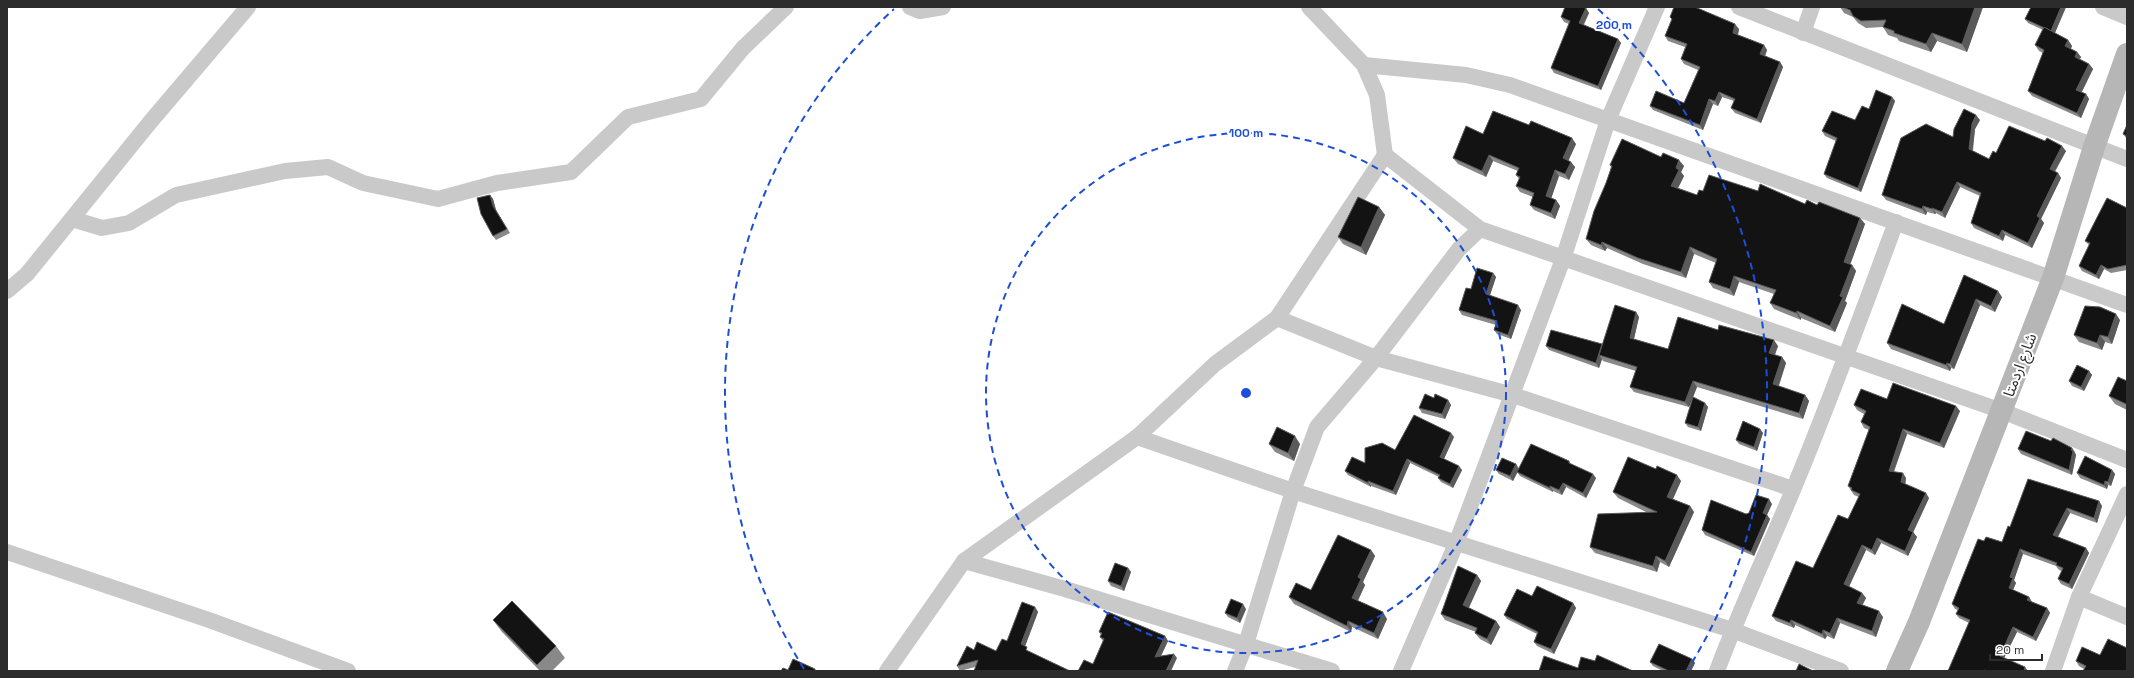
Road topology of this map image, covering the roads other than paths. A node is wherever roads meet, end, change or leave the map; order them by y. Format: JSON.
{"nodes":[{"id":1,"x":248,"y":7,"type":"edge"},
{"id":2,"x":786,"y":7,"type":"edge"},
{"id":3,"x":910,"y":7,"type":"edge"},
{"id":4,"x":943,"y":7,"type":"edge"},
{"id":5,"x":1309,"y":7,"type":"edge"},
{"id":6,"x":1657,"y":7,"type":"edge"},
{"id":7,"x":1739,"y":7,"type":"edge"},
{"id":8,"x":1812,"y":7,"type":"edge"},
{"id":9,"x":2103,"y":7,"type":"edge"},
{"id":10,"x":2127,"y":17,"type":"edge"},
{"id":11,"x":1803,"y":33,"type":"junction"},
{"id":12,"x":2127,"y":54,"type":"edge"},
{"id":13,"x":1364,"y":65,"type":"junction"},
{"id":14,"x":1608,"y":120,"type":"junction"},
{"id":15,"x":2094,"y":147,"type":"junction"},
{"id":16,"x":1386,"y":155,"type":"junction"},
{"id":17,"x":2127,"y":159,"type":"edge"},
{"id":18,"x":72,"y":219,"type":"junction"},
{"id":19,"x":1896,"y":222,"type":"junction"},
{"id":20,"x":1480,"y":230,"type":"junction"},
{"id":21,"x":1563,"y":259,"type":"junction"},
{"id":22,"x":2053,"y":278,"type":"junction"},
{"id":23,"x":7,"y":291,"type":"edge"},
{"id":24,"x":2127,"y":305,"type":"edge"},
{"id":25,"x":1277,"y":318,"type":"junction"},
{"id":26,"x":1846,"y":356,"type":"junction"},
{"id":27,"x":1376,"y":358,"type":"junction"},
{"id":28,"x":1513,"y":395,"type":"junction"},
{"id":29,"x":2002,"y":411,"type":"junction"},
{"id":30,"x":1137,"y":437,"type":"junction"},
{"id":31,"x":2127,"y":460,"type":"edge"},
{"id":32,"x":1793,"y":489,"type":"junction"},
{"id":33,"x":1293,"y":491,"type":"junction"},
{"id":34,"x":2127,"y":494,"type":"edge"},
{"id":35,"x":1456,"y":544,"type":"junction"},
{"id":36,"x":7,"y":552,"type":"edge"},
{"id":37,"x":964,"y":561,"type":"junction"},
{"id":38,"x":2079,"y":597,"type":"junction"},
{"id":39,"x":2127,"y":617,"type":"edge"},
{"id":40,"x":1732,"y":630,"type":"junction"},
{"id":41,"x":1246,"y":644,"type":"junction"},
{"id":42,"x":348,"y":671,"type":"edge"},
{"id":43,"x":887,"y":671,"type":"edge"},
{"id":44,"x":1235,"y":671,"type":"edge"},
{"id":45,"x":1332,"y":671,"type":"edge"},
{"id":46,"x":1401,"y":671,"type":"edge"},
{"id":47,"x":1717,"y":671,"type":"edge"},
{"id":48,"x":1841,"y":671,"type":"edge"},
{"id":49,"x":1897,"y":671,"type":"edge"},
{"id":50,"x":2053,"y":671,"type":"edge"}],
"edges":[{"from":1,"to":18,"type":"street"},
{"from":2,"to":18,"type":"street"},
{"from":3,"to":4,"type":"street"},
{"from":5,"to":13,"type":"street"},
{"from":6,"to":14,"type":"street"},
{"from":7,"to":11,"type":"street"},
{"from":8,"to":11,"type":"street"},
{"from":9,"to":10,"type":"street"},
{"from":11,"to":15,"type":"street"},
{"from":12,"to":15,"type":"main road","name":"شارع اردمتا"},
{"from":13,"to":14,"type":"street"},
{"from":13,"to":16,"type":"street"},
{"from":14,"to":19,"type":"street"},
{"from":14,"to":21,"type":"street"},
{"from":15,"to":17,"type":"street"},
{"from":15,"to":22,"type":"main road","name":"شارع اردمتا"},
{"from":16,"to":20,"type":"street"},
{"from":16,"to":25,"type":"street"},
{"from":18,"to":23,"type":"street"},
{"from":19,"to":22,"type":"street"},
{"from":19,"to":26,"type":"street"},
{"from":20,"to":21,"type":"street"},
{"from":20,"to":27,"type":"street"},
{"from":21,"to":26,"type":"street"},
{"from":21,"to":28,"type":"street"},
{"from":22,"to":24,"type":"street"},
{"from":22,"to":29,"type":"main road","name":"شارع اردمتا"},
{"from":25,"to":27,"type":"street"},
{"from":25,"to":30,"type":"street"},
{"from":26,"to":29,"type":"street"},
{"from":26,"to":32,"type":"street"},
{"from":27,"to":28,"type":"street"},
{"from":27,"to":33,"type":"street"},
{"from":28,"to":32,"type":"street"},
{"from":28,"to":35,"type":"street"},
{"from":29,"to":31,"type":"street"},
{"from":29,"to":49,"type":"main road","name":"شارع اردمتا"},
{"from":30,"to":33,"type":"street"},
{"from":30,"to":37,"type":"street"},
{"from":32,"to":40,"type":"street"},
{"from":33,"to":35,"type":"street"},
{"from":33,"to":41,"type":"street"},
{"from":34,"to":38,"type":"street"},
{"from":35,"to":40,"type":"street"},
{"from":35,"to":46,"type":"street"},
{"from":36,"to":42,"type":"street"},
{"from":37,"to":41,"type":"street"},
{"from":37,"to":43,"type":"street"},
{"from":38,"to":39,"type":"street"},
{"from":38,"to":50,"type":"street"},
{"from":40,"to":47,"type":"street"},
{"from":40,"to":48,"type":"street"},
{"from":41,"to":44,"type":"street"},
{"from":41,"to":45,"type":"street"}]}
